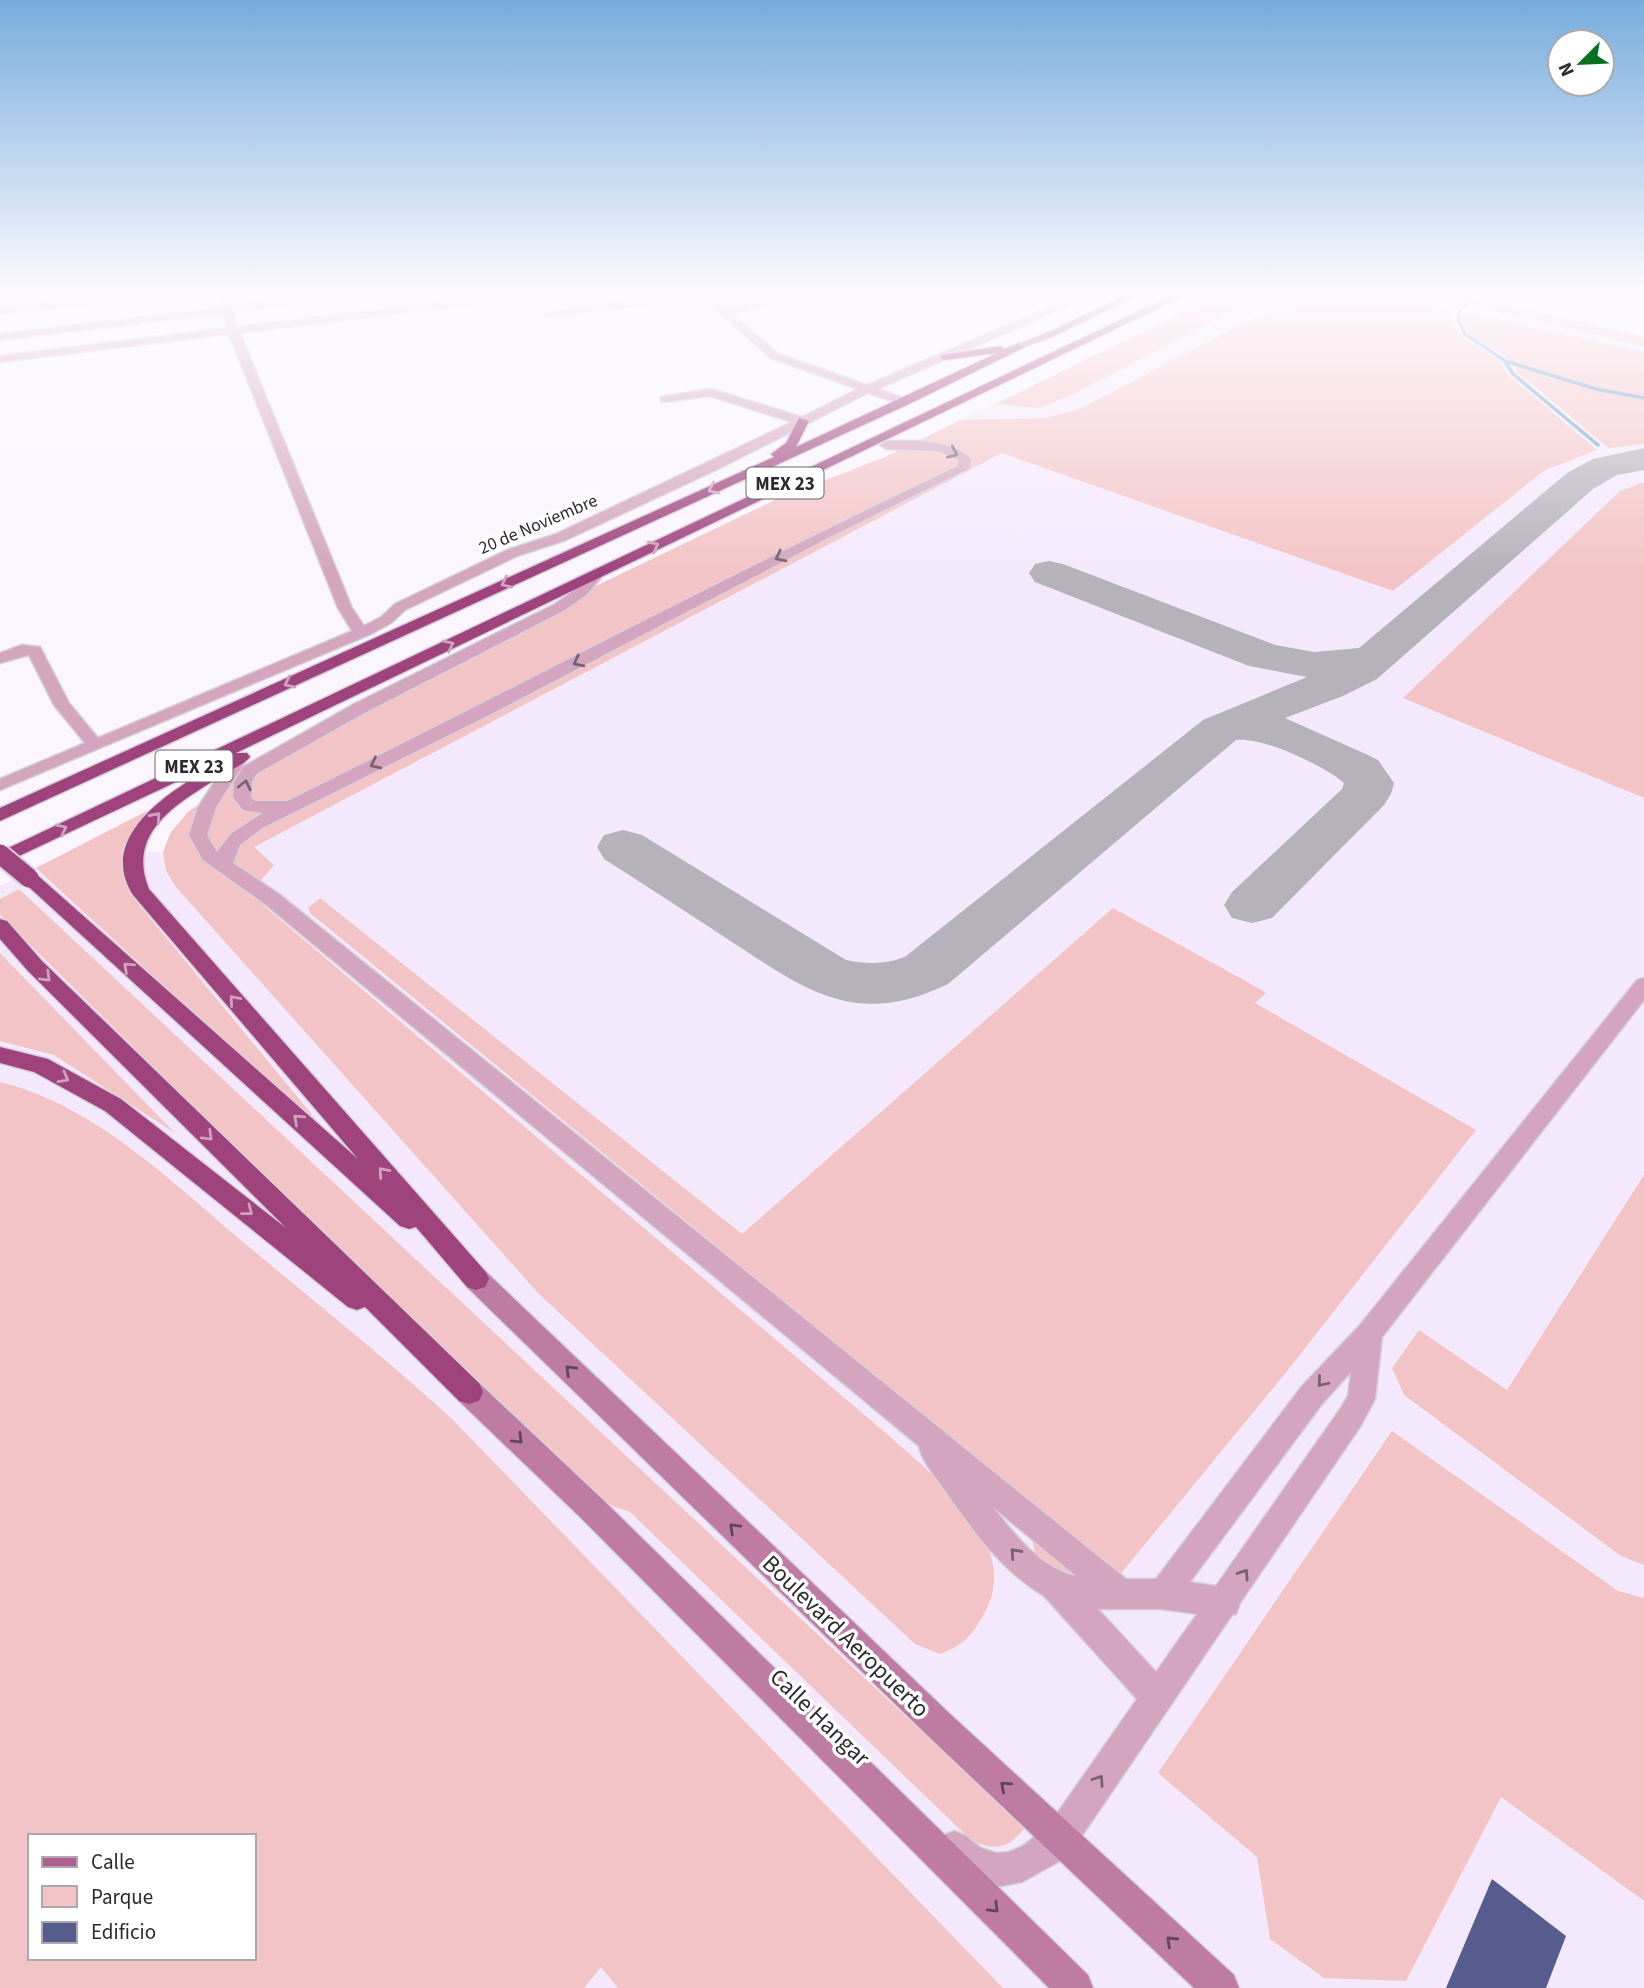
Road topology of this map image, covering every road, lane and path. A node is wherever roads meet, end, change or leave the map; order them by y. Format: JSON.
{"nodes":[{"id":1,"x":256,"y":387,"type":"edge"},
{"id":2,"x":861,"y":387,"type":"edge"},
{"id":3,"x":872,"y":387,"type":"edge"},
{"id":4,"x":936,"y":387,"type":"edge"},
{"id":5,"x":988,"y":387,"type":"edge"},
{"id":6,"x":1008,"y":387,"type":"edge"},
{"id":7,"x":867,"y":389,"type":"junction"},
{"id":8,"x":665,"y":399,"type":"dead end"},
{"id":9,"x":905,"y":402,"type":"junction"},
{"id":10,"x":803,"y":421,"type":"junction"},
{"id":11,"x":886,"y":445,"type":"junction"},
{"id":12,"x":753,"y":470,"type":"junction"},
{"id":13,"x":764,"y":493,"type":"junction"},
{"id":14,"x":598,"y":573,"type":"junction"},
{"id":15,"x":361,"y":633,"type":"junction"},
{"id":16,"x":0,"y":658,"type":"edge"},
{"id":17,"x":387,"y":674,"type":"junction"},
{"id":18,"x":95,"y":745,"type":"junction"},
{"id":19,"x":237,"y":759,"type":"junction"},
{"id":20,"x":0,"y":785,"type":"edge"},
{"id":21,"x":294,"y":805,"type":"junction"},
{"id":22,"x":0,"y":815,"type":"edge"},
{"id":23,"x":0,"y":856,"type":"edge"},
{"id":24,"x":223,"y":866,"type":"junction"},
{"id":25,"x":0,"y":926,"type":"edge"},
{"id":26,"x":1644,"y":985,"type":"edge"},
{"id":27,"x":0,"y":1055,"type":"edge"},
{"id":28,"x":476,"y":1279,"type":"junction"},
{"id":29,"x":1369,"y":1333,"type":"junction"},
{"id":30,"x":469,"y":1392,"type":"junction"},
{"id":31,"x":919,"y":1428,"type":"junction"},
{"id":32,"x":590,"y":1507,"type":"junction"},
{"id":33,"x":1055,"y":1585,"type":"junction"},
{"id":34,"x":1120,"y":1593,"type":"junction"},
{"id":35,"x":1163,"y":1594,"type":"junction"},
{"id":36,"x":1224,"y":1603,"type":"junction"},
{"id":37,"x":1157,"y":1697,"type":"junction"},
{"id":38,"x":1061,"y":1837,"type":"junction"},
{"id":39,"x":1075,"y":1988,"type":"edge"},
{"id":40,"x":1221,"y":1988,"type":"edge"}],
"edges":[{"from":1,"to":15,"type":"street"},
{"from":2,"to":7,"type":"street"},
{"from":3,"to":7,"type":"street","name":"20 de Noviembre"},
{"from":4,"to":9,"type":"highway","number":"MEX 23"},
{"from":5,"to":13,"type":"highway","number":"MEX 23"},
{"from":6,"to":11,"type":"highway"},
{"from":7,"to":9,"type":"street"},
{"from":7,"to":10,"type":"street","name":"20 de Noviembre"},
{"from":8,"to":10,"type":"street"},
{"from":9,"to":12,"type":"highway","number":"MEX 23"},
{"from":10,"to":12,"type":"highway"},
{"from":10,"to":15,"type":"street","name":"20 de Noviembre"},
{"from":11,"to":13,"type":"highway"},
{"from":11,"to":21,"type":"street","one_way":true},
{"from":12,"to":22,"type":"highway","number":"MEX 23","one_way":true},
{"from":14,"to":13,"type":"highway","number":"MEX 23","one_way":true},
{"from":17,"to":14,"type":"highway","number":"MEX 23","one_way":true},
{"from":21,"to":14,"type":"street","one_way":true},
{"from":15,"to":18,"type":"street","name":"20 de Noviembre"},
{"from":16,"to":18,"type":"street"},
{"from":17,"to":19,"type":"highway"},
{"from":23,"to":17,"type":"highway","number":"MEX 23","one_way":true},
{"from":18,"to":20,"type":"street","name":"20 de Noviembre"},
{"from":19,"to":24,"type":"street"},
{"from":28,"to":19,"type":"highway","one_way":true},
{"from":21,"to":24,"type":"street"},
{"from":28,"to":23,"type":"highway","one_way":true,"bridge":true},
{"from":24,"to":31,"type":"street"},
{"from":25,"to":30,"type":"highway","one_way":true},
{"from":26,"to":29,"type":"street"},
{"from":27,"to":30,"type":"highway","one_way":true},
{"from":38,"to":28,"type":"street","name":"Boulevard Aeropuerto","one_way":true},
{"from":29,"to":35,"type":"street","one_way":true},
{"from":36,"to":29,"type":"street","name":"Calle Hangar","one_way":true},
{"from":30,"to":32,"type":"street","one_way":true},
{"from":33,"to":31,"type":"street","one_way":true},
{"from":31,"to":34,"type":"street"},
{"from":32,"to":38,"type":"street","name":"Calle Hangar"},
{"from":32,"to":39,"type":"street","one_way":true},
{"from":33,"to":34,"type":"street"},
{"from":33,"to":37,"type":"street"},
{"from":34,"to":35,"type":"street"},
{"from":35,"to":36,"type":"street"},
{"from":36,"to":37,"type":"street","name":"Calle Hangar"},
{"from":38,"to":37,"type":"street","name":"Calle Hangar","one_way":true},
{"from":40,"to":38,"type":"street","name":"Boulevard Aeropuerto","one_way":true}]}
